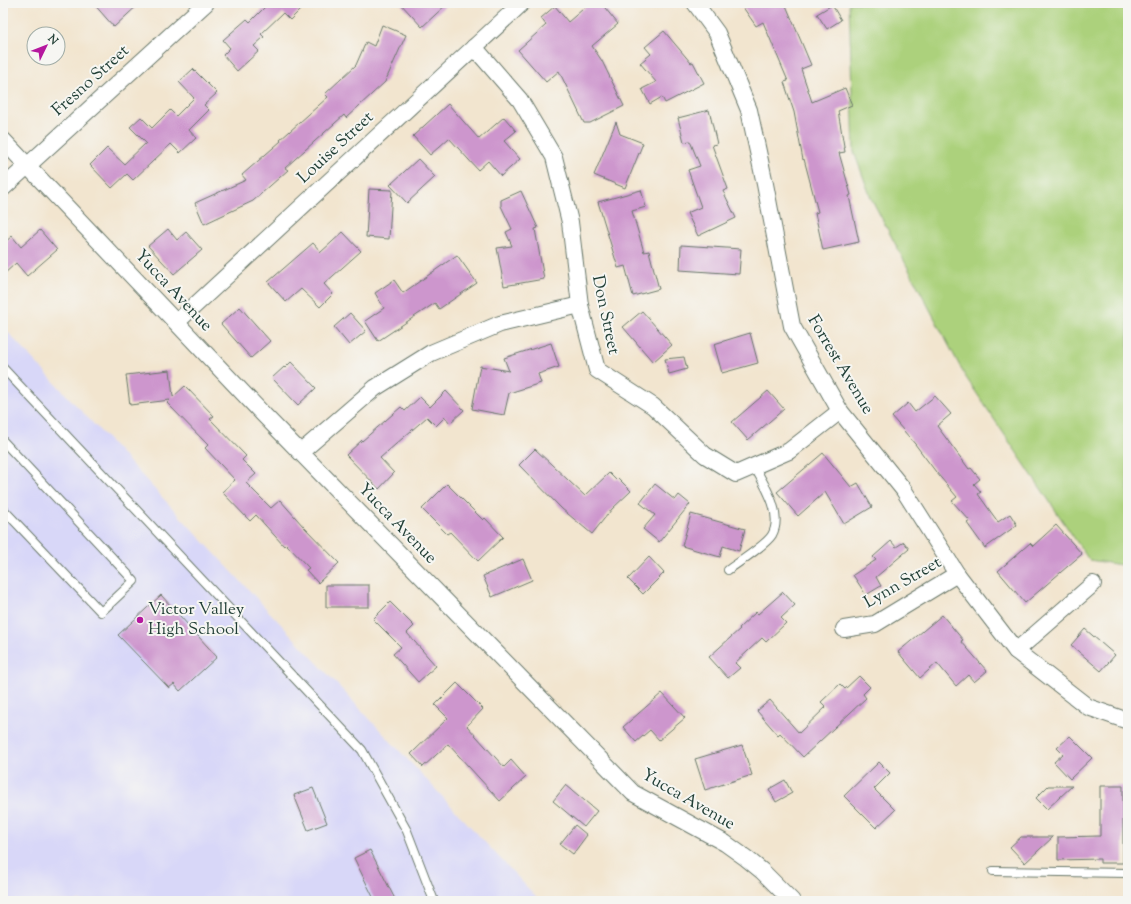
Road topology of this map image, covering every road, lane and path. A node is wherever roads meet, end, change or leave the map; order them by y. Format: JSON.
{"nodes":[{"id":1,"x":206,"y":3,"type":"edge"},
{"id":2,"x":522,"y":3,"type":"edge"},
{"id":3,"x":695,"y":3,"type":"edge"},
{"id":4,"x":474,"y":47,"type":"junction"},
{"id":5,"x":3,"y":140,"type":"edge"},
{"id":6,"x":27,"y":165,"type":"junction"},
{"id":7,"x":3,"y":188,"type":"edge"},
{"id":8,"x":580,"y":305,"type":"junction"},
{"id":9,"x":177,"y":322,"type":"junction"},
{"id":10,"x":3,"y":369,"type":"edge"},
{"id":11,"x":840,"y":411,"type":"junction"},
{"id":12,"x":3,"y":441,"type":"edge"},
{"id":13,"x":301,"y":452,"type":"junction"},
{"id":14,"x":754,"y":466,"type":"junction"},
{"id":15,"x":3,"y":509,"type":"edge"},
{"id":16,"x":728,"y":570,"type":"dead end"},
{"id":17,"x":957,"y":574,"type":"junction"},
{"id":18,"x":1093,"y":584,"type":"dead end"},
{"id":19,"x":844,"y":629,"type":"dead end"},
{"id":20,"x":1016,"y":651,"type":"junction"},
{"id":21,"x":1128,"y":721,"type":"edge"},
{"id":22,"x":993,"y":871,"type":"dead end"},
{"id":23,"x":1128,"y":873,"type":"edge"},
{"id":24,"x":434,"y":901,"type":"edge"},
{"id":25,"x":792,"y":901,"type":"edge"}],
"edges":[{"from":1,"to":6,"type":"street","name":"Fresno Street"},
{"from":2,"to":4,"type":"street","name":"Louise Street"},
{"from":3,"to":11,"type":"street","name":"Forrest Avenue"},
{"from":4,"to":8,"type":"street","name":"Don Street"},
{"from":4,"to":9,"type":"street","name":"Louise Street"},
{"from":5,"to":6,"type":"street","name":"Yucca Avenue"},
{"from":6,"to":7,"type":"street","name":"Fresno Street"},
{"from":6,"to":9,"type":"street","name":"Yucca Avenue"},
{"from":8,"to":13,"type":"street"},
{"from":8,"to":14,"type":"street","name":"Don Street"},
{"from":9,"to":13,"type":"street","name":"Yucca Avenue"},
{"from":10,"to":24,"type":"lane"},
{"from":11,"to":14,"type":"street","name":"Don Street"},
{"from":11,"to":17,"type":"street","name":"Forrest Avenue"},
{"from":12,"to":15,"type":"lane"},
{"from":13,"to":25,"type":"street","name":"Yucca Avenue"},
{"from":14,"to":16,"type":"lane"},
{"from":17,"to":19,"type":"street","name":"Lynn Street"},
{"from":17,"to":20,"type":"street","name":"Forrest Avenue"},
{"from":18,"to":20,"type":"street"},
{"from":20,"to":21,"type":"street","name":"Forrest Avenue"},
{"from":22,"to":23,"type":"lane"}]}
